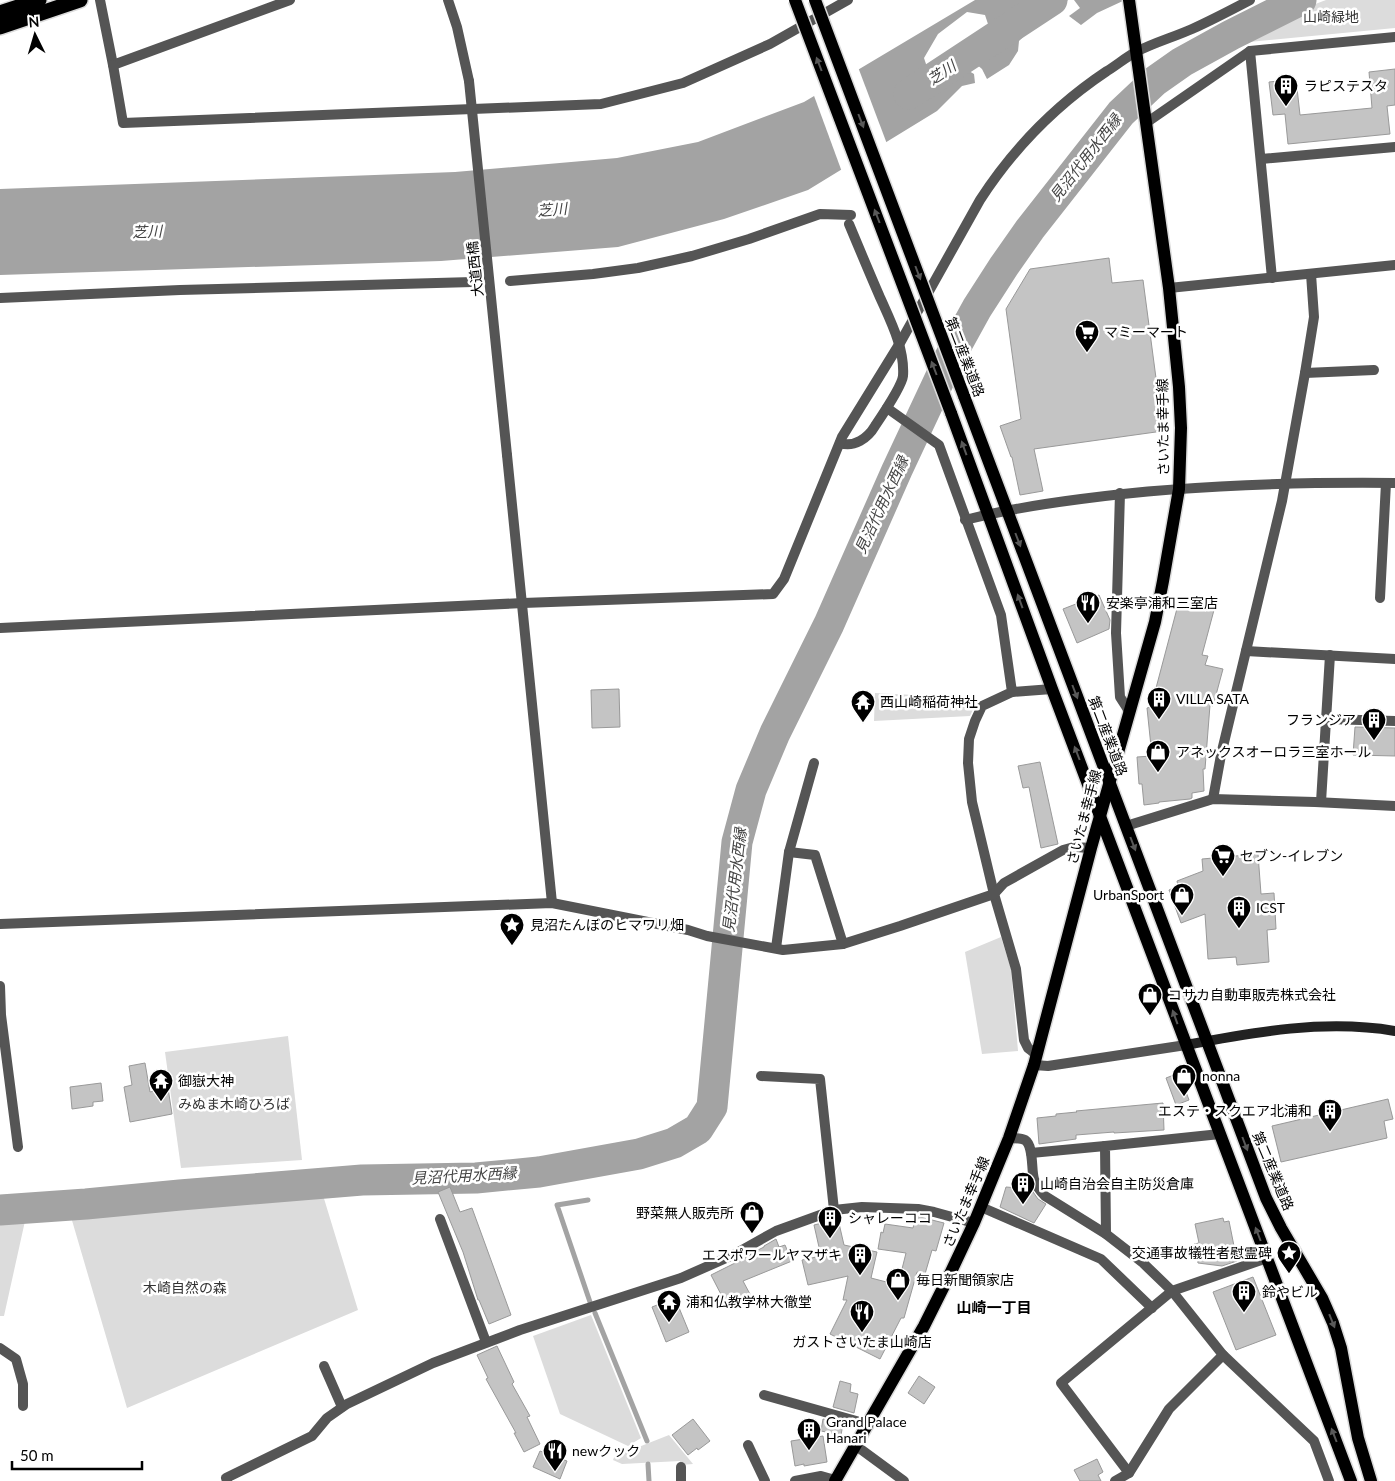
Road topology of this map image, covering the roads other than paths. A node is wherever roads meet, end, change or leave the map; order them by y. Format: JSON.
{"nodes":[{"id":1,"x":39,"y":0,"type":"edge"},
{"id":2,"x":80,"y":0,"type":"edge"},
{"id":3,"x":100,"y":0,"type":"edge"},
{"id":4,"x":290,"y":0,"type":"edge"},
{"id":5,"x":448,"y":0,"type":"edge"},
{"id":6,"x":795,"y":0,"type":"edge"},
{"id":7,"x":815,"y":0,"type":"edge"},
{"id":8,"x":848,"y":0,"type":"edge"},
{"id":9,"x":1129,"y":0,"type":"edge"},
{"id":10,"x":1250,"y":0,"type":"edge"},
{"id":11,"x":0,"y":13,"type":"edge"},
{"id":12,"x":0,"y":27,"type":"edge"},
{"id":13,"x":1395,"y":36,"type":"edge"},
{"id":14,"x":1250,"y":51,"type":"junction"},
{"id":15,"x":1136,"y":52,"type":"junction"},
{"id":16,"x":113,"y":65,"type":"junction"},
{"id":17,"x":1145,"y":117,"type":"junction"},
{"id":18,"x":1395,"y":147,"type":"edge"},
{"id":19,"x":1261,"y":159,"type":"junction"},
{"id":20,"x":1395,"y":265,"type":"edge"},
{"id":21,"x":1311,"y":274,"type":"junction"},
{"id":22,"x":1272,"y":278,"type":"junction"},
{"id":23,"x":510,"y":281,"type":"dead end"},
{"id":24,"x":473,"y":282,"type":"dead end"},
{"id":25,"x":1169,"y":288,"type":"junction"},
{"id":26,"x":0,"y":298,"type":"edge"},
{"id":27,"x":900,"y":342,"type":"junction"},
{"id":28,"x":1374,"y":370,"type":"dead end"},
{"id":29,"x":1305,"y":373,"type":"junction"},
{"id":30,"x":887,"y":408,"type":"junction"},
{"id":31,"x":840,"y":443,"type":"junction"},
{"id":32,"x":1285,"y":483,"type":"junction"},
{"id":33,"x":1391,"y":483,"type":"edge"},
{"id":34,"x":1179,"y":489,"type":"junction"},
{"id":35,"x":1120,"y":494,"type":"junction"},
{"id":36,"x":1006,"y":510,"type":"junction"},
{"id":37,"x":988,"y":514,"type":"junction"},
{"id":38,"x":965,"y":520,"type":"junction"},
{"id":39,"x":1380,"y":598,"type":"dead end"},
{"id":40,"x":523,"y":603,"type":"junction"},
{"id":41,"x":0,"y":628,"type":"edge"},
{"id":42,"x":1246,"y":651,"type":"junction"},
{"id":43,"x":1330,"y":655,"type":"junction"},
{"id":44,"x":1395,"y":659,"type":"edge"},
{"id":45,"x":1052,"y":689,"type":"junction"},
{"id":46,"x":1012,"y":692,"type":"junction"},
{"id":47,"x":1129,"y":712,"type":"junction"},
{"id":48,"x":1326,"y":719,"type":"junction"},
{"id":49,"x":1395,"y":721,"type":"edge"},
{"id":50,"x":814,"y":763,"type":"dead end"},
{"id":51,"x":1110,"y":782,"type":"junction"},
{"id":52,"x":1213,"y":800,"type":"junction"},
{"id":53,"x":1321,"y":802,"type":"junction"},
{"id":54,"x":1395,"y":806,"type":"edge"},
{"id":55,"x":1100,"y":815,"type":"junction"},
{"id":56,"x":1126,"y":826,"type":"junction"},
{"id":57,"x":1091,"y":848,"type":"junction"},
{"id":58,"x":789,"y":852,"type":"junction"},
{"id":59,"x":994,"y":894,"type":"junction"},
{"id":60,"x":552,"y":903,"type":"junction"},
{"id":61,"x":0,"y":924,"type":"edge"},
{"id":62,"x":843,"y":944,"type":"junction"},
{"id":63,"x":776,"y":948,"type":"junction"},
{"id":64,"x":0,"y":986,"type":"edge"},
{"id":65,"x":1395,"y":1031,"type":"edge"},
{"id":66,"x":1206,"y":1041,"type":"junction"},
{"id":67,"x":1186,"y":1045,"type":"junction"},
{"id":68,"x":1036,"y":1060,"type":"junction"},
{"id":69,"x":761,"y":1076,"type":"dead end"},
{"id":70,"x":1220,"y":1134,"type":"junction"},
{"id":71,"x":1009,"y":1138,"type":"junction"},
{"id":72,"x":1105,"y":1146,"type":"junction"},
{"id":73,"x":18,"y":1147,"type":"dead end"},
{"id":74,"x":1031,"y":1153,"type":"junction"},
{"id":75,"x":981,"y":1207,"type":"junction"},
{"id":76,"x":834,"y":1210,"type":"junction"},
{"id":77,"x":440,"y":1219,"type":"dead end"},
{"id":78,"x":974,"y":1223,"type":"junction"},
{"id":79,"x":1106,"y":1234,"type":"junction"},
{"id":80,"x":1267,"y":1258,"type":"junction"},
{"id":81,"x":1172,"y":1291,"type":"junction"},
{"id":82,"x":1152,"y":1308,"type":"junction"},
{"id":83,"x":486,"y":1342,"type":"junction"},
{"id":84,"x":0,"y":1348,"type":"edge"},
{"id":85,"x":1223,"y":1355,"type":"junction"},
{"id":86,"x":324,"y":1366,"type":"dead end"},
{"id":87,"x":764,"y":1395,"type":"dead end"},
{"id":88,"x":22,"y":1406,"type":"dead end"},
{"id":89,"x":342,"y":1407,"type":"junction"},
{"id":90,"x":867,"y":1424,"type":"junction"},
{"id":91,"x":748,"y":1445,"type":"dead end"},
{"id":92,"x":855,"y":1445,"type":"junction"},
{"id":93,"x":681,"y":1467,"type":"dead end"},
{"id":94,"x":1129,"y":1473,"type":"junction"},
{"id":95,"x":224,"y":1480,"type":"edge"},
{"id":96,"x":681,"y":1481,"type":"edge"},
{"id":97,"x":765,"y":1481,"type":"edge"},
{"id":98,"x":795,"y":1481,"type":"edge"},
{"id":99,"x":835,"y":1481,"type":"edge"},
{"id":100,"x":904,"y":1481,"type":"edge"},
{"id":101,"x":1115,"y":1481,"type":"edge"},
{"id":102,"x":1329,"y":1481,"type":"edge"},
{"id":103,"x":1351,"y":1481,"type":"edge"},
{"id":104,"x":1371,"y":1481,"type":"edge"}],
"edges":[{"from":1,"to":11,"type":"highway"},
{"from":2,"to":12,"type":"highway"},
{"from":3,"to":16,"type":"street"},
{"from":4,"to":16,"type":"street"},
{"from":5,"to":40,"type":"street","name":"大道西橋","bridge":true},
{"from":37,"to":6,"type":"main road","one_way":true,"bridge":true},
{"from":7,"to":36,"type":"main road","name":"第二産業道路","one_way":true,"bridge":true},
{"from":8,"to":16,"type":"street"},
{"from":9,"to":15,"type":"main road","name":"さいたま幸手線"},
{"from":10,"to":15,"type":"street"},
{"from":13,"to":14,"type":"street"},
{"from":14,"to":17,"type":"street"},
{"from":14,"to":19,"type":"street"},
{"from":15,"to":17,"type":"main road","name":"さいたま幸手線"},
{"from":15,"to":27,"type":"street"},
{"from":17,"to":25,"type":"main road","name":"さいたま幸手線"},
{"from":18,"to":19,"type":"street"},
{"from":19,"to":22,"type":"street"},
{"from":20,"to":21,"type":"street"},
{"from":21,"to":22,"type":"street"},
{"from":21,"to":29,"type":"street"},
{"from":22,"to":25,"type":"street"},
{"from":23,"to":27,"type":"street"},
{"from":24,"to":26,"type":"street"},
{"from":25,"to":34,"type":"main road","name":"さいたま幸手線"},
{"from":27,"to":30,"type":"street"},
{"from":27,"to":31,"type":"street"},
{"from":28,"to":29,"type":"street"},
{"from":29,"to":32,"type":"street"},
{"from":30,"to":31,"type":"street"},
{"from":30,"to":38,"type":"street"},
{"from":31,"to":40,"type":"street"},
{"from":32,"to":33,"type":"street"},
{"from":32,"to":34,"type":"street"},
{"from":32,"to":42,"type":"street"},
{"from":33,"to":39,"type":"street"},
{"from":34,"to":35,"type":"street"},
{"from":34,"to":47,"type":"main road","name":"さいたま幸手線"},
{"from":35,"to":36,"type":"street"},
{"from":35,"to":47,"type":"street"},
{"from":36,"to":37,"type":"street"},
{"from":36,"to":51,"type":"main road","name":"第二産業道路","one_way":true},
{"from":37,"to":38,"type":"street"},
{"from":45,"to":37,"type":"main road","one_way":true},
{"from":38,"to":46,"type":"street"},
{"from":40,"to":41,"type":"street"},
{"from":40,"to":60,"type":"street","name":"大道西橋"},
{"from":42,"to":43,"type":"street"},
{"from":42,"to":52,"type":"street"},
{"from":43,"to":44,"type":"street"},
{"from":43,"to":48,"type":"street"},
{"from":45,"to":46,"type":"street"},
{"from":55,"to":45,"type":"main road","one_way":true},
{"from":46,"to":59,"type":"street"},
{"from":47,"to":51,"type":"main road","name":"さいたま幸手線"},
{"from":48,"to":49,"type":"street"},
{"from":48,"to":53,"type":"street"},
{"from":50,"to":58,"type":"street"},
{"from":51,"to":55,"type":"main road","name":"さいたま幸手線"},
{"from":51,"to":56,"type":"main road","name":"第二産業道路"},
{"from":52,"to":53,"type":"street"},
{"from":52,"to":56,"type":"street"},
{"from":53,"to":54,"type":"street"},
{"from":55,"to":57,"type":"main road","name":"さいたま幸手線"},
{"from":67,"to":55,"type":"main road","one_way":true},
{"from":56,"to":66,"type":"main road","name":"第二産業道路","one_way":true},
{"from":57,"to":59,"type":"street"},
{"from":57,"to":68,"type":"main road","name":"さいたま幸手線"},
{"from":58,"to":62,"type":"street"},
{"from":58,"to":63,"type":"street"},
{"from":59,"to":62,"type":"street"},
{"from":59,"to":68,"type":"street"},
{"from":60,"to":61,"type":"street"},
{"from":60,"to":63,"type":"street"},
{"from":62,"to":63,"type":"street"},
{"from":64,"to":73,"type":"street"},
{"from":65,"to":66,"type":"street"},
{"from":66,"to":67,"type":"street"},
{"from":66,"to":104,"type":"main road","name":"第二産業道路","one_way":true},
{"from":67,"to":68,"type":"street"},
{"from":67,"to":70,"type":"main road"},
{"from":68,"to":71,"type":"main road","name":"さいたま幸手線"},
{"from":69,"to":76,"type":"street"},
{"from":70,"to":72,"type":"street"},
{"from":80,"to":70,"type":"main road","one_way":true},
{"from":71,"to":74,"type":"street"},
{"from":71,"to":75,"type":"main road","name":"さいたま幸手線"},
{"from":72,"to":74,"type":"street"},
{"from":72,"to":79,"type":"street"},
{"from":74,"to":79,"type":"street"},
{"from":75,"to":78,"type":"main road","name":"さいたま幸手線"},
{"from":75,"to":82,"type":"street"},
{"from":76,"to":78,"type":"street"},
{"from":76,"to":83,"type":"street"},
{"from":77,"to":83,"type":"street"},
{"from":78,"to":90,"type":"main road","name":"さいたま幸手線"},
{"from":79,"to":81,"type":"street"},
{"from":80,"to":81,"type":"street"},
{"from":103,"to":80,"type":"main road","one_way":true},
{"from":81,"to":82,"type":"street"},
{"from":81,"to":85,"type":"street"},
{"from":82,"to":94,"type":"street"},
{"from":83,"to":89,"type":"street"},
{"from":84,"to":88,"type":"street"},
{"from":85,"to":94,"type":"street"},
{"from":85,"to":102,"type":"street"},
{"from":86,"to":89,"type":"street"},
{"from":87,"to":90,"type":"street"},
{"from":89,"to":95,"type":"street"},
{"from":90,"to":92,"type":"main road","name":"さいたま幸手線"},
{"from":91,"to":97,"type":"street"},
{"from":92,"to":99,"type":"main road","name":"さいたま幸手線"},
{"from":92,"to":100,"type":"street"},
{"from":93,"to":96,"type":"street"},
{"from":94,"to":101,"type":"street"},
{"from":98,"to":99,"type":"street"}]}
